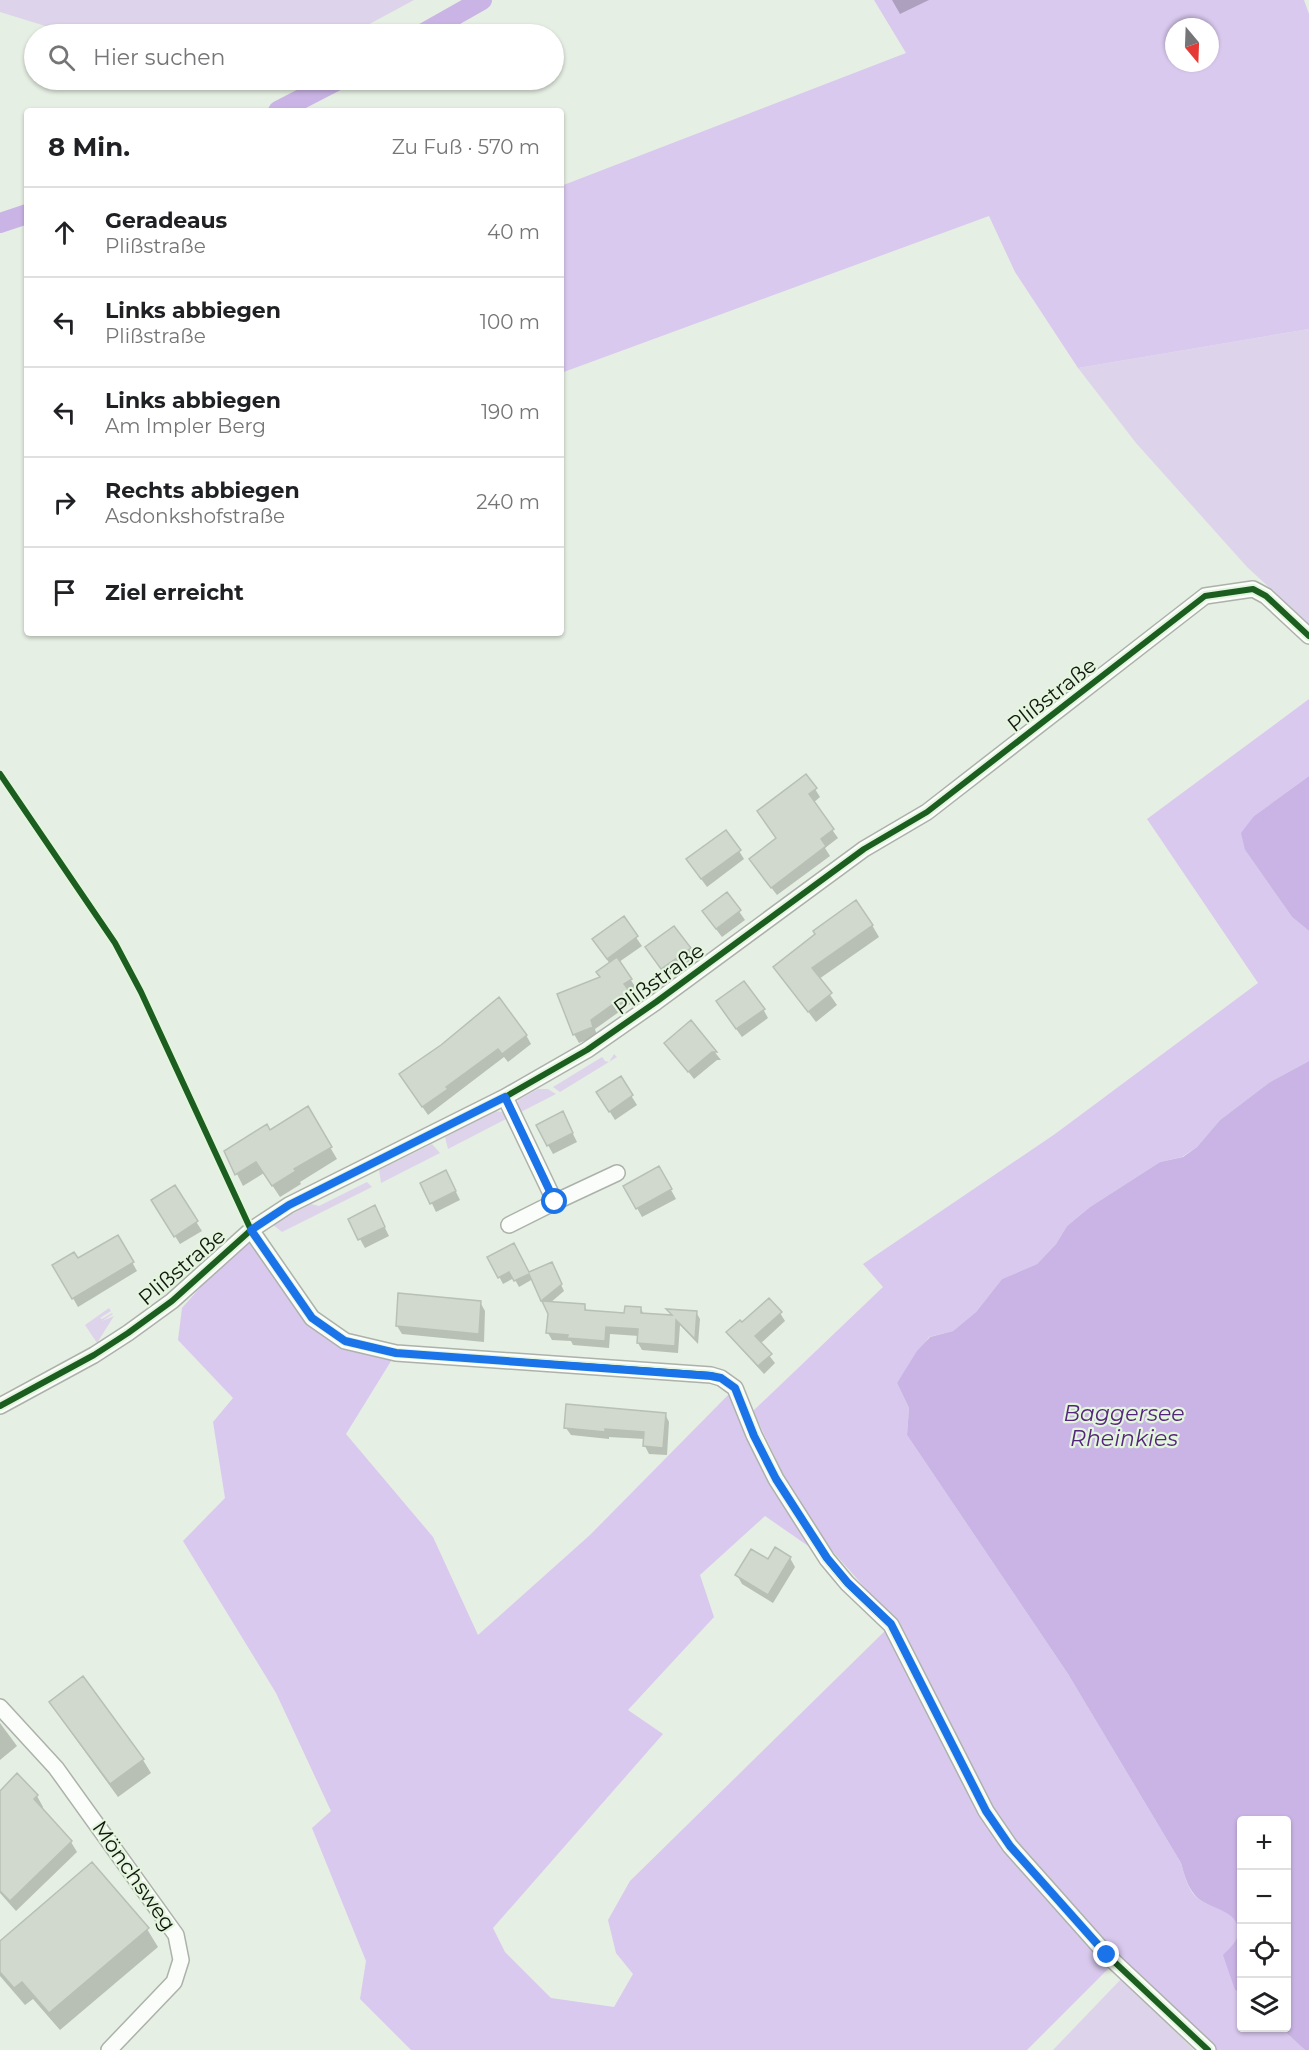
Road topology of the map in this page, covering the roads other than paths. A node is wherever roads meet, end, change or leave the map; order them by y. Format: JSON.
{"nodes":[{"id":1,"x":1309,"y":636,"type":"edge"},
{"id":2,"x":505,"y":1097,"type":"junction"},
{"id":3,"x":617,"y":1173,"type":"dead end"},
{"id":4,"x":555,"y":1202,"type":"junction"},
{"id":5,"x":509,"y":1225,"type":"dead end"},
{"id":6,"x":251,"y":1230,"type":"junction"},
{"id":7,"x":0,"y":1407,"type":"edge"},
{"id":8,"x":0,"y":1707,"type":"edge"},
{"id":9,"x":109,"y":2050,"type":"edge"},
{"id":10,"x":1208,"y":2050,"type":"edge"}],
"edges":[{"from":1,"to":2,"type":"street","name":"Plißstraße"},
{"from":2,"to":4,"type":"street"},
{"from":2,"to":6,"type":"street","name":"Plißstraße"},
{"from":3,"to":4,"type":"street"},
{"from":4,"to":5,"type":"street"},
{"from":6,"to":7,"type":"street","name":"Plißstraße"},
{"from":6,"to":10,"type":"street"},
{"from":8,"to":9,"type":"street","name":"Mönchsweg"}]}
